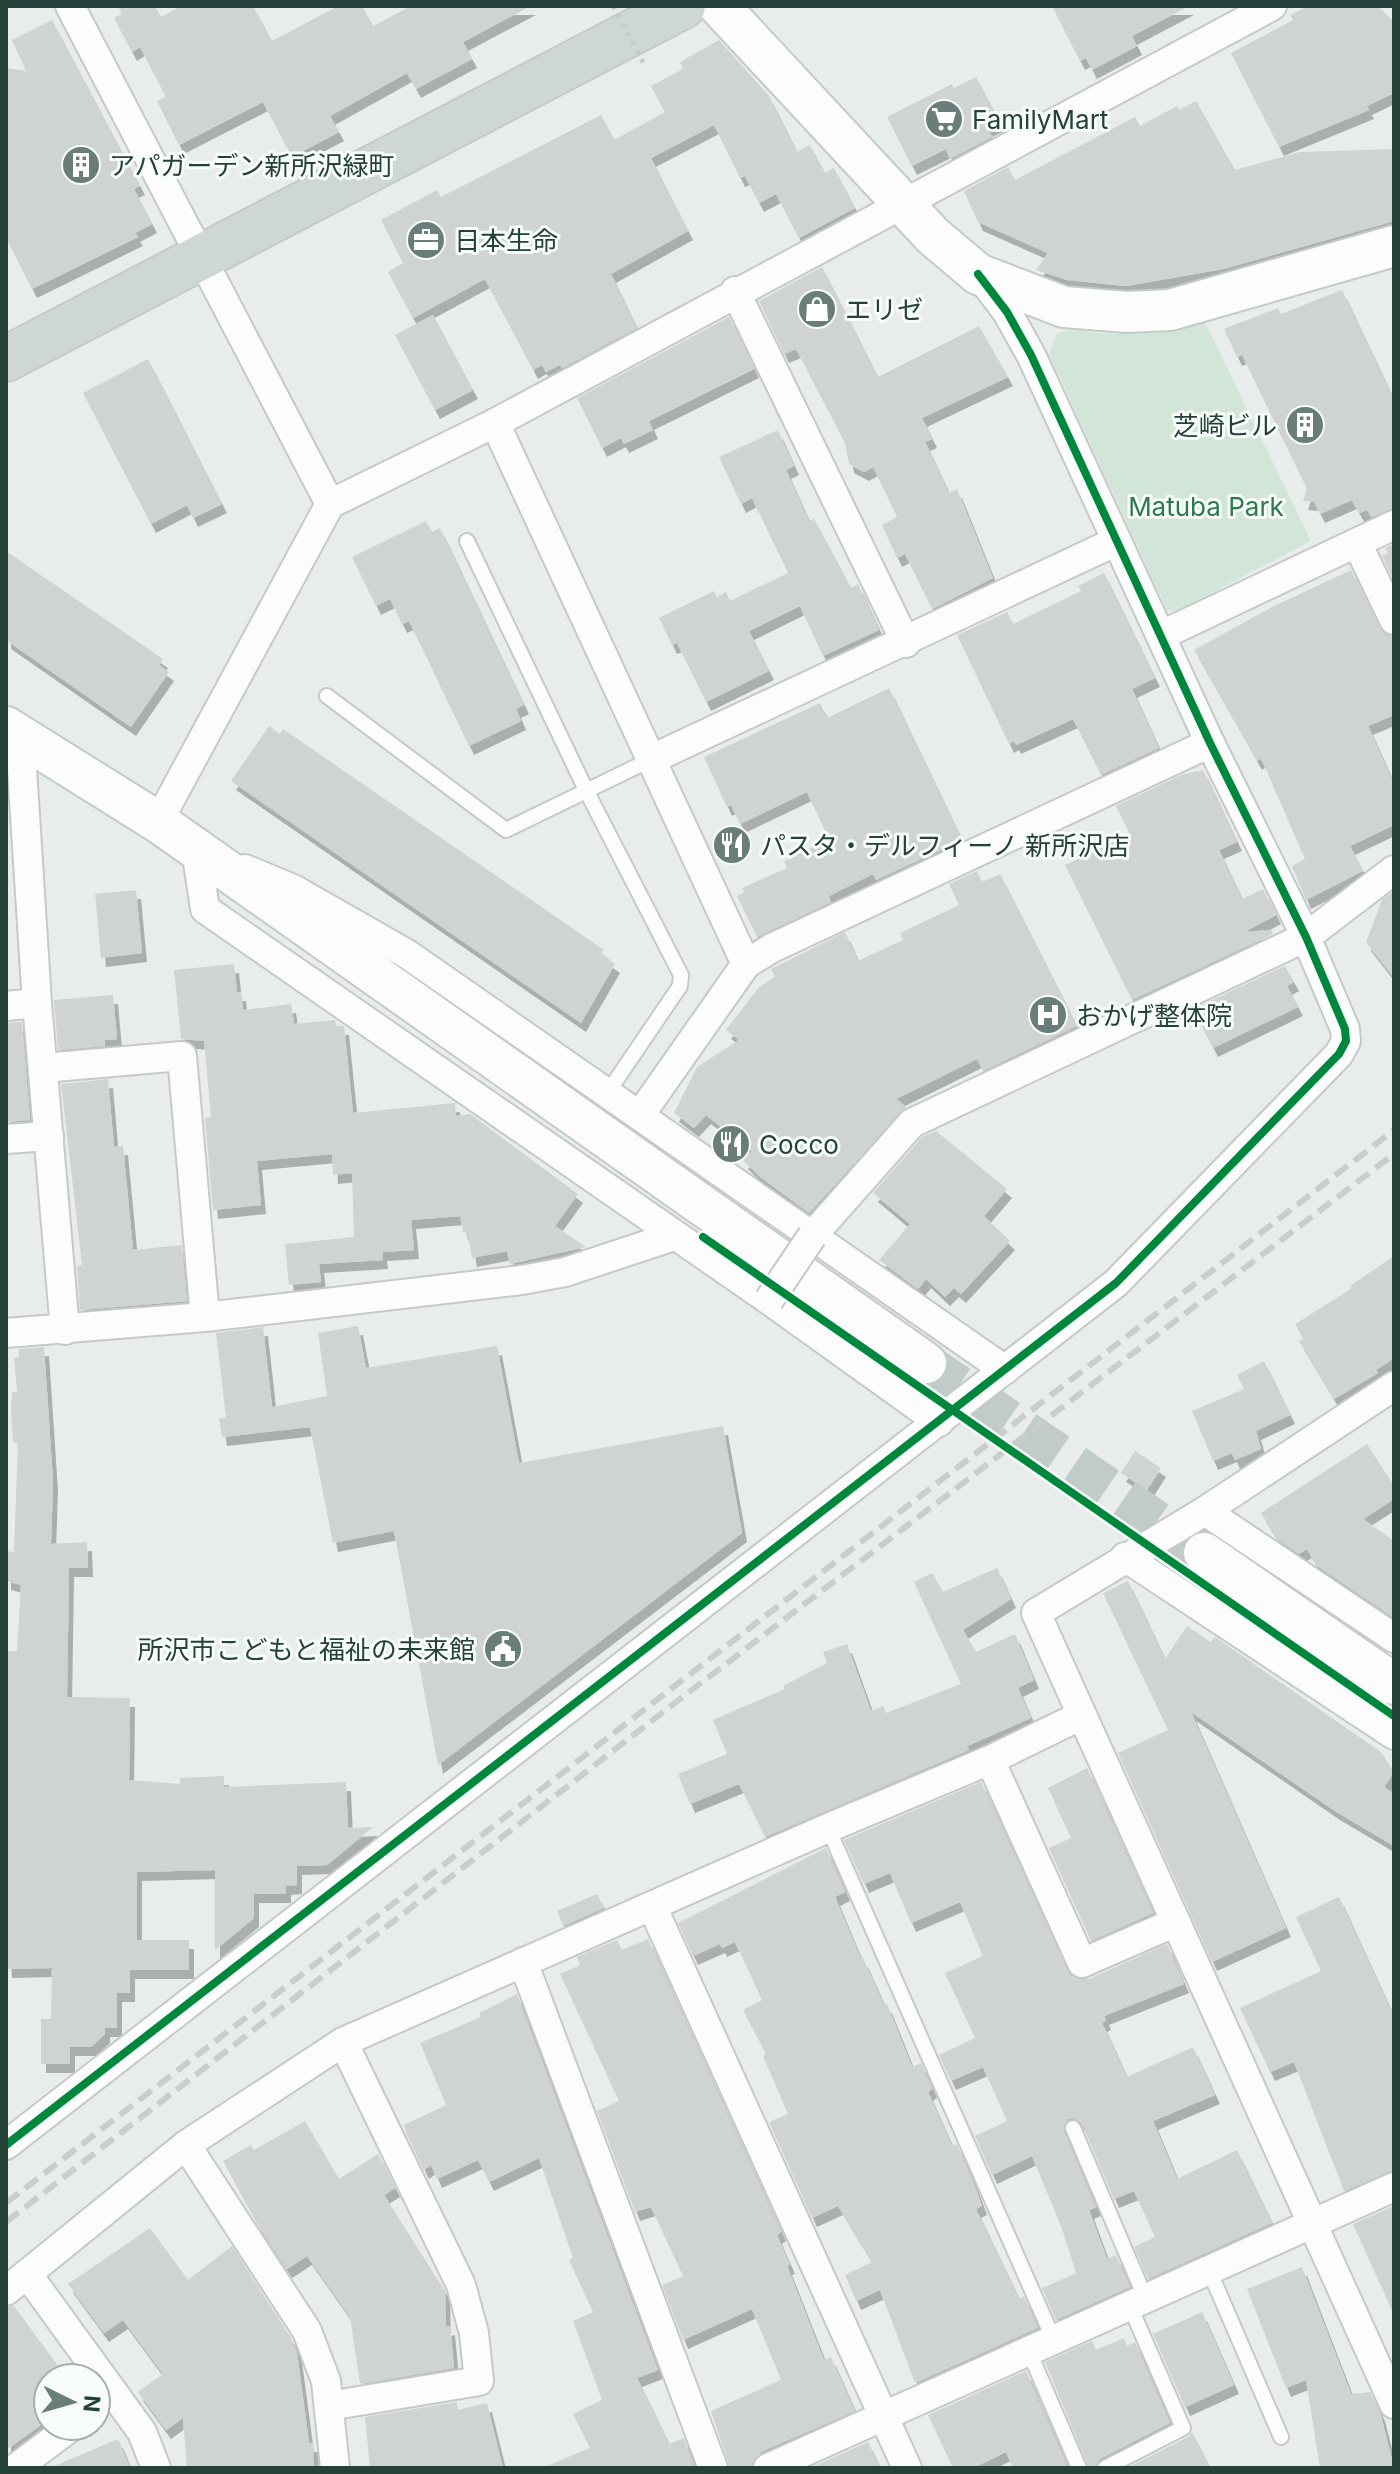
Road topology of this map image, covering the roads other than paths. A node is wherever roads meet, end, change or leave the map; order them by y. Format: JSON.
{"nodes":[{"id":1,"x":683,"y":6,"type":"edge"},
{"id":2,"x":719,"y":6,"type":"edge"},
{"id":3,"x":1272,"y":6,"type":"edge"},
{"id":4,"x":73,"y":7,"type":"edge"},
{"id":5,"x":901,"y":204,"type":"junction"},
{"id":6,"x":1394,"y":246,"type":"edge"},
{"id":7,"x":202,"y":257,"type":"junction"},
{"id":8,"x":978,"y":274,"type":"junction"},
{"id":9,"x":735,"y":291,"type":"junction"},
{"id":10,"x":6,"y":359,"type":"edge"},
{"id":11,"x":495,"y":423,"type":"junction"},
{"id":12,"x":330,"y":504,"type":"junction"},
{"id":13,"x":1394,"y":525,"type":"edge"},
{"id":14,"x":467,"y":541,"type":"dead end"},
{"id":15,"x":1117,"y":541,"type":"junction"},
{"id":16,"x":1357,"y":543,"type":"junction"},
{"id":17,"x":1394,"y":620,"type":"edge"},
{"id":18,"x":1162,"y":635,"type":"junction"},
{"id":19,"x":906,"y":643,"type":"junction"},
{"id":20,"x":327,"y":696,"type":"dead end"},
{"id":21,"x":13,"y":732,"type":"edge"},
{"id":22,"x":1210,"y":743,"type":"junction"},
{"id":23,"x":652,"y":759,"type":"junction"},
{"id":24,"x":586,"y":790,"type":"junction"},
{"id":25,"x":158,"y":822,"type":"junction"},
{"id":26,"x":196,"y":849,"type":"junction"},
{"id":27,"x":1394,"y":870,"type":"edge"},
{"id":28,"x":1306,"y":937,"type":"junction"},
{"id":29,"x":746,"y":964,"type":"junction"},
{"id":30,"x":37,"y":1003,"type":"junction"},
{"id":31,"x":6,"y":1006,"type":"edge"},
{"id":32,"x":43,"y":1068,"type":"junction"},
{"id":33,"x":608,"y":1092,"type":"junction"},
{"id":34,"x":640,"y":1115,"type":"junction"},
{"id":35,"x":49,"y":1136,"type":"junction"},
{"id":36,"x":6,"y":1139,"type":"edge"},
{"id":37,"x":674,"y":1236,"type":"junction"},
{"id":38,"x":812,"y":1236,"type":"junction"},
{"id":39,"x":769,"y":1300,"type":"junction"},
{"id":40,"x":205,"y":1317,"type":"junction"},
{"id":41,"x":65,"y":1330,"type":"junction"},
{"id":42,"x":6,"y":1333,"type":"edge"},
{"id":43,"x":926,"y":1363,"type":"tunnel mouth"},
{"id":44,"x":1005,"y":1370,"type":"junction"},
{"id":45,"x":1394,"y":1386,"type":"edge"},
{"id":46,"x":939,"y":1422,"type":"junction"},
{"id":47,"x":1205,"y":1511,"type":"junction"},
{"id":48,"x":1204,"y":1553,"type":"tunnel mouth"},
{"id":49,"x":1125,"y":1557,"type":"junction"},
{"id":50,"x":1394,"y":1638,"type":"edge"},
{"id":51,"x":1394,"y":1684,"type":"edge"},
{"id":52,"x":1082,"y":1715,"type":"junction"},
{"id":53,"x":1394,"y":1735,"type":"edge"},
{"id":54,"x":990,"y":1760,"type":"junction"},
{"id":55,"x":828,"y":1828,"type":"junction"},
{"id":56,"x":652,"y":1906,"type":"junction"},
{"id":57,"x":1176,"y":1922,"type":"junction"},
{"id":58,"x":523,"y":1962,"type":"junction"},
{"id":59,"x":343,"y":2042,"type":"junction"},
{"id":60,"x":1073,"y":2128,"type":"dead end"},
{"id":61,"x":6,"y":2145,"type":"edge"},
{"id":62,"x":186,"y":2145,"type":"junction"},
{"id":63,"x":1394,"y":2187,"type":"edge"},
{"id":64,"x":1313,"y":2226,"type":"junction"},
{"id":65,"x":1209,"y":2270,"type":"junction"},
{"id":66,"x":17,"y":2283,"type":"edge"},
{"id":67,"x":1137,"y":2301,"type":"junction"},
{"id":68,"x":1040,"y":2344,"type":"junction"},
{"id":69,"x":75,"y":2362,"type":"edge"},
{"id":70,"x":1394,"y":2404,"type":"edge"},
{"id":71,"x":329,"y":2406,"type":"junction"},
{"id":72,"x":112,"y":2408,"type":"edge"},
{"id":73,"x":883,"y":2414,"type":"junction"},
{"id":74,"x":1281,"y":2437,"type":"dead end"},
{"id":75,"x":51,"y":2442,"type":"edge"},
{"id":76,"x":16,"y":2468,"type":"edge"},
{"id":77,"x":156,"y":2468,"type":"edge"},
{"id":78,"x":335,"y":2468,"type":"edge"},
{"id":79,"x":713,"y":2468,"type":"edge"},
{"id":80,"x":768,"y":2468,"type":"edge"},
{"id":81,"x":907,"y":2468,"type":"edge"},
{"id":82,"x":1079,"y":2468,"type":"edge"},
{"id":83,"x":1105,"y":2468,"type":"edge"}],
"edges":[{"from":1,"to":7,"type":"main road"},
{"from":2,"to":5,"type":"street"},
{"from":3,"to":5,"type":"street"},
{"from":4,"to":7,"type":"street"},
{"from":5,"to":8,"type":"street"},
{"from":5,"to":9,"type":"street"},
{"from":6,"to":8,"type":"street"},
{"from":7,"to":10,"type":"main road"},
{"from":7,"to":12,"type":"street"},
{"from":8,"to":15,"type":"street"},
{"from":9,"to":11,"type":"street"},
{"from":9,"to":19,"type":"street"},
{"from":11,"to":12,"type":"street"},
{"from":11,"to":23,"type":"street"},
{"from":12,"to":25,"type":"street"},
{"from":13,"to":16,"type":"street"},
{"from":14,"to":24,"type":"lane"},
{"from":15,"to":18,"type":"street"},
{"from":15,"to":19,"type":"street"},
{"from":16,"to":17,"type":"street"},
{"from":16,"to":18,"type":"street"},
{"from":18,"to":22,"type":"street"},
{"from":19,"to":23,"type":"street"},
{"from":20,"to":24,"type":"lane"},
{"from":21,"to":25,"type":"street"},
{"from":21,"to":30,"type":"street"},
{"from":22,"to":28,"type":"street"},
{"from":22,"to":29,"type":"street"},
{"from":23,"to":24,"type":"lane"},
{"from":23,"to":29,"type":"street"},
{"from":24,"to":33,"type":"lane"},
{"from":25,"to":26,"type":"street"},
{"from":26,"to":33,"type":"street"},
{"from":26,"to":37,"type":"street"},
{"from":26,"to":43,"type":"street"},
{"from":27,"to":28,"type":"street"},
{"from":28,"to":38,"type":"street"},
{"from":28,"to":44,"type":"street"},
{"from":29,"to":34,"type":"street"},
{"from":30,"to":31,"type":"street"},
{"from":30,"to":32,"type":"street"},
{"from":32,"to":35,"type":"street"},
{"from":32,"to":40,"type":"street"},
{"from":33,"to":34,"type":"street"},
{"from":34,"to":38,"type":"street"},
{"from":35,"to":36,"type":"street"},
{"from":35,"to":41,"type":"street"},
{"from":37,"to":39,"type":"street"},
{"from":37,"to":40,"type":"street"},
{"from":38,"to":39,"type":"street","bridge":true},
{"from":38,"to":44,"type":"street"},
{"from":39,"to":46,"type":"street"},
{"from":40,"to":41,"type":"street"},
{"from":41,"to":42,"type":"street"},
{"from":44,"to":46,"type":"street"},
{"from":45,"to":47,"type":"street"},
{"from":46,"to":61,"type":"street"},
{"from":47,"to":49,"type":"street"},
{"from":47,"to":50,"type":"street"},
{"from":48,"to":51,"type":"street"},
{"from":49,"to":52,"type":"street"},
{"from":49,"to":53,"type":"street"},
{"from":52,"to":54,"type":"street"},
{"from":52,"to":57,"type":"street"},
{"from":54,"to":55,"type":"street"},
{"from":54,"to":57,"type":"street"},
{"from":55,"to":56,"type":"street"},
{"from":55,"to":68,"type":"lane"},
{"from":56,"to":58,"type":"street"},
{"from":56,"to":73,"type":"street"},
{"from":57,"to":64,"type":"street"},
{"from":58,"to":59,"type":"street"},
{"from":58,"to":79,"type":"street"},
{"from":59,"to":62,"type":"street"},
{"from":59,"to":71,"type":"street"},
{"from":60,"to":67,"type":"lane"},
{"from":62,"to":66,"type":"street"},
{"from":62,"to":71,"type":"street"},
{"from":63,"to":64,"type":"street"},
{"from":64,"to":65,"type":"street"},
{"from":64,"to":70,"type":"street"},
{"from":65,"to":67,"type":"street"},
{"from":65,"to":74,"type":"lane"},
{"from":66,"to":69,"type":"street"},
{"from":67,"to":68,"type":"street"},
{"from":67,"to":83,"type":"lane"},
{"from":68,"to":73,"type":"street"},
{"from":68,"to":82,"type":"lane"},
{"from":71,"to":78,"type":"street"},
{"from":72,"to":77,"type":"street"},
{"from":73,"to":80,"type":"street"},
{"from":73,"to":81,"type":"street"},
{"from":75,"to":76,"type":"street"}]}
